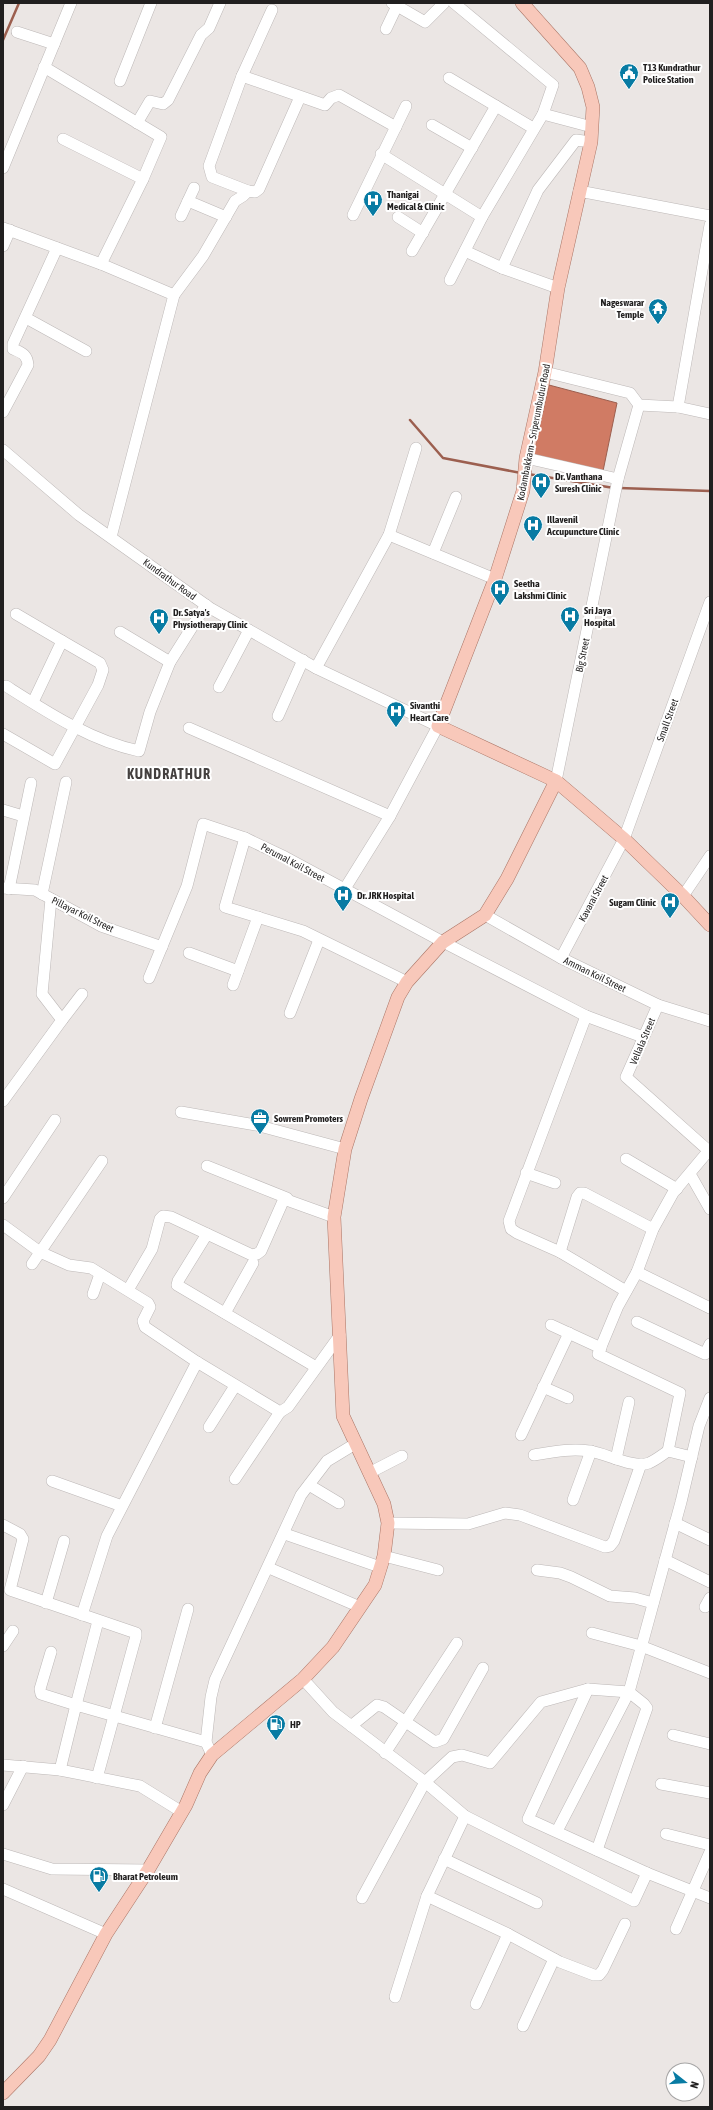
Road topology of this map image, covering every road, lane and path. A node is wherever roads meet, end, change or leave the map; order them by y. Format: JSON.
{"nodes":[{"id":1,"x":71,"y":3,"type":"edge"},
{"id":2,"x":151,"y":3,"type":"edge"},
{"id":3,"x":220,"y":3,"type":"edge"},
{"id":4,"x":444,"y":3,"type":"edge"},
{"id":5,"x":454,"y":3,"type":"edge"},
{"id":6,"x":523,"y":4,"type":"edge"},
{"id":7,"x":395,"y":5,"type":"edge"},
{"id":8,"x":272,"y":10,"type":"dead end"},
{"id":9,"x":386,"y":29,"type":"dead end"},
{"id":10,"x":17,"y":32,"type":"dead end"},
{"id":11,"x":54,"y":44,"type":"junction"},
{"id":12,"x":44,"y":67,"type":"junction"},
{"id":13,"x":242,"y":76,"type":"junction"},
{"id":14,"x":449,"y":78,"type":"dead end"},
{"id":15,"x":120,"y":80,"type":"dead end"},
{"id":16,"x":300,"y":97,"type":"junction"},
{"id":17,"x":406,"y":106,"type":"dead end"},
{"id":18,"x":496,"y":106,"type":"junction"},
{"id":19,"x":543,"y":114,"type":"junction"},
{"id":20,"x":137,"y":123,"type":"junction"},
{"id":21,"x":432,"y":124,"type":"dead end"},
{"id":22,"x":396,"y":127,"type":"junction"},
{"id":23,"x":533,"y":128,"type":"junction"},
{"id":24,"x":592,"y":128,"type":"junction"},
{"id":25,"x":63,"y":139,"type":"dead end"},
{"id":26,"x":591,"y":142,"type":"junction"},
{"id":27,"x":472,"y":148,"type":"junction"},
{"id":28,"x":381,"y":154,"type":"junction"},
{"id":29,"x":3,"y":168,"type":"edge"},
{"id":30,"x":143,"y":179,"type":"junction"},
{"id":31,"x":194,"y":188,"type":"dead end"},
{"id":32,"x":248,"y":191,"type":"junction"},
{"id":33,"x":580,"y":191,"type":"junction"},
{"id":34,"x":446,"y":193,"type":"junction"},
{"id":35,"x":188,"y":201,"type":"junction"},
{"id":36,"x":352,"y":215,"type":"dead end"},
{"id":37,"x":181,"y":216,"type":"dead end"},
{"id":38,"x":710,"y":216,"type":"edge"},
{"id":39,"x":226,"y":217,"type":"junction"},
{"id":40,"x":398,"y":217,"type":"dead end"},
{"id":41,"x":482,"y":217,"type":"junction"},
{"id":42,"x":710,"y":225,"type":"edge"},
{"id":43,"x":6,"y":229,"type":"edge"},
{"id":44,"x":423,"y":233,"type":"junction"},
{"id":45,"x":3,"y":246,"type":"edge"},
{"id":46,"x":57,"y":248,"type":"junction"},
{"id":47,"x":412,"y":251,"type":"dead end"},
{"id":48,"x":465,"y":251,"type":"junction"},
{"id":49,"x":101,"y":264,"type":"junction"},
{"id":50,"x":502,"y":268,"type":"junction"},
{"id":51,"x":450,"y":280,"type":"dead end"},
{"id":52,"x":558,"y":288,"type":"junction"},
{"id":53,"x":174,"y":295,"type":"junction"},
{"id":54,"x":26,"y":318,"type":"junction"},
{"id":55,"x":86,"y":351,"type":"dead end"},
{"id":56,"x":545,"y":372,"type":"junction"},
{"id":57,"x":639,"y":405,"type":"junction"},
{"id":58,"x":678,"y":407,"type":"junction"},
{"id":59,"x":3,"y":412,"type":"edge"},
{"id":60,"x":710,"y":414,"type":"edge"},
{"id":61,"x":416,"y":448,"type":"dead end"},
{"id":62,"x":3,"y":450,"type":"edge"},
{"id":63,"x":526,"y":458,"type":"junction"},
{"id":64,"x":618,"y":479,"type":"junction"},
{"id":65,"x":456,"y":497,"type":"dead end"},
{"id":66,"x":389,"y":535,"type":"junction"},
{"id":67,"x":111,"y":536,"type":"junction"},
{"id":68,"x":433,"y":553,"type":"junction"},
{"id":69,"x":495,"y":579,"type":"junction"},
{"id":70,"x":710,"y":602,"type":"edge"},
{"id":71,"x":206,"y":605,"type":"junction"},
{"id":72,"x":16,"y":614,"type":"dead end"},
{"id":73,"x":249,"y":630,"type":"junction"},
{"id":74,"x":120,"y":632,"type":"dead end"},
{"id":75,"x":62,"y":641,"type":"junction"},
{"id":76,"x":303,"y":660,"type":"junction"},
{"id":77,"x":170,"y":662,"type":"junction"},
{"id":78,"x":316,"y":668,"type":"junction"},
{"id":79,"x":6,"y":686,"type":"dead end"},
{"id":80,"x":219,"y":688,"type":"dead end"},
{"id":81,"x":33,"y":702,"type":"junction"},
{"id":82,"x":278,"y":716,"type":"dead end"},
{"id":83,"x":75,"y":726,"type":"junction"},
{"id":84,"x":438,"y":726,"type":"junction"},
{"id":85,"x":189,"y":728,"type":"dead end"},
{"id":86,"x":3,"y":734,"type":"edge"},
{"id":87,"x":556,"y":781,"type":"junction"},
{"id":88,"x":66,"y":782,"type":"dead end"},
{"id":89,"x":31,"y":783,"type":"dead end"},
{"id":90,"x":3,"y":810,"type":"edge"},
{"id":91,"x":23,"y":816,"type":"junction"},
{"id":92,"x":390,"y":816,"type":"junction"},
{"id":93,"x":245,"y":838,"type":"junction"},
{"id":94,"x":624,"y":839,"type":"junction"},
{"id":95,"x":710,"y":856,"type":"edge"},
{"id":96,"x":6,"y":889,"type":"edge"},
{"id":97,"x":344,"y":890,"type":"junction"},
{"id":98,"x":46,"y":896,"type":"junction"},
{"id":99,"x":683,"y":896,"type":"junction"},
{"id":100,"x":485,"y":914,"type":"junction"},
{"id":101,"x":258,"y":917,"type":"junction"},
{"id":102,"x":710,"y":926,"type":"edge"},
{"id":103,"x":318,"y":940,"type":"junction"},
{"id":104,"x":443,"y":942,"type":"junction"},
{"id":105,"x":162,"y":947,"type":"junction"},
{"id":106,"x":189,"y":953,"type":"dead end"},
{"id":107,"x":561,"y":958,"type":"junction"},
{"id":108,"x":238,"y":970,"type":"junction"},
{"id":109,"x":149,"y":978,"type":"dead end"},
{"id":110,"x":407,"y":982,"type":"junction"},
{"id":111,"x":233,"y":986,"type":"dead end"},
{"id":112,"x":82,"y":994,"type":"dead end"},
{"id":113,"x":658,"y":1005,"type":"junction"},
{"id":114,"x":290,"y":1013,"type":"dead end"},
{"id":115,"x":586,"y":1016,"type":"junction"},
{"id":116,"x":62,"y":1020,"type":"junction"},
{"id":117,"x":710,"y":1021,"type":"edge"},
{"id":118,"x":643,"y":1037,"type":"junction"},
{"id":119,"x":3,"y":1101,"type":"edge"},
{"id":120,"x":181,"y":1112,"type":"dead end"},
{"id":121,"x":56,"y":1120,"type":"dead end"},
{"id":122,"x":345,"y":1149,"type":"junction"},
{"id":123,"x":709,"y":1150,"type":"edge"},
{"id":124,"x":626,"y":1160,"type":"dead end"},
{"id":125,"x":102,"y":1161,"type":"dead end"},
{"id":126,"x":207,"y":1166,"type":"dead end"},
{"id":127,"x":526,"y":1173,"type":"junction"},
{"id":128,"x":690,"y":1174,"type":"junction"},
{"id":129,"x":555,"y":1183,"type":"dead end"},
{"id":130,"x":677,"y":1189,"type":"junction"},
{"id":131,"x":3,"y":1198,"type":"edge"},
{"id":132,"x":287,"y":1198,"type":"junction"},
{"id":133,"x":710,"y":1209,"type":"edge"},
{"id":134,"x":334,"y":1217,"type":"junction"},
{"id":135,"x":3,"y":1225,"type":"edge"},
{"id":136,"x":653,"y":1229,"type":"junction"},
{"id":137,"x":207,"y":1234,"type":"junction"},
{"id":138,"x":40,"y":1252,"type":"junction"},
{"id":139,"x":560,"y":1252,"type":"junction"},
{"id":140,"x":253,"y":1263,"type":"dead end"},
{"id":141,"x":32,"y":1264,"type":"dead end"},
{"id":142,"x":637,"y":1272,"type":"junction"},
{"id":143,"x":100,"y":1274,"type":"junction"},
{"id":144,"x":128,"y":1290,"type":"junction"},
{"id":145,"x":626,"y":1291,"type":"junction"},
{"id":146,"x":93,"y":1294,"type":"dead end"},
{"id":147,"x":710,"y":1308,"type":"edge"},
{"id":148,"x":225,"y":1313,"type":"junction"},
{"id":149,"x":637,"y":1322,"type":"dead end"},
{"id":150,"x":551,"y":1325,"type":"dead end"},
{"id":151,"x":569,"y":1333,"type":"junction"},
{"id":152,"x":340,"y":1335,"type":"junction"},
{"id":153,"x":710,"y":1344,"type":"edge"},
{"id":154,"x":601,"y":1348,"type":"junction"},
{"id":155,"x":197,"y":1362,"type":"junction"},
{"id":156,"x":316,"y":1367,"type":"junction"},
{"id":157,"x":236,"y":1386,"type":"junction"},
{"id":158,"x":543,"y":1387,"type":"junction"},
{"id":159,"x":568,"y":1398,"type":"dead end"},
{"id":160,"x":710,"y":1398,"type":"edge"},
{"id":161,"x":629,"y":1402,"type":"dead end"},
{"id":162,"x":280,"y":1412,"type":"junction"},
{"id":163,"x":209,"y":1427,"type":"dead end"},
{"id":164,"x":705,"y":1427,"type":"edge"},
{"id":165,"x":522,"y":1435,"type":"dead end"},
{"id":166,"x":356,"y":1444,"type":"junction"},
{"id":167,"x":591,"y":1451,"type":"junction"},
{"id":168,"x":668,"y":1451,"type":"junction"},
{"id":169,"x":534,"y":1455,"type":"dead end"},
{"id":170,"x":402,"y":1456,"type":"dead end"},
{"id":171,"x":692,"y":1457,"type":"junction"},
{"id":172,"x":616,"y":1459,"type":"junction"},
{"id":173,"x":641,"y":1464,"type":"junction"},
{"id":174,"x":369,"y":1472,"type":"junction"},
{"id":175,"x":235,"y":1479,"type":"dead end"},
{"id":176,"x":52,"y":1481,"type":"dead end"},
{"id":177,"x":309,"y":1485,"type":"junction"},
{"id":178,"x":573,"y":1500,"type":"dead end"},
{"id":179,"x":339,"y":1503,"type":"dead end"},
{"id":180,"x":122,"y":1506,"type":"junction"},
{"id":181,"x":388,"y":1523,"type":"junction"},
{"id":182,"x":676,"y":1523,"type":"junction"},
{"id":183,"x":3,"y":1525,"type":"edge"},
{"id":184,"x":285,"y":1534,"type":"junction"},
{"id":185,"x":710,"y":1540,"type":"edge"},
{"id":186,"x":64,"y":1542,"type":"dead end"},
{"id":187,"x":665,"y":1560,"type":"junction"},
{"id":188,"x":382,"y":1562,"type":"junction"},
{"id":189,"x":269,"y":1568,"type":"junction"},
{"id":190,"x":438,"y":1570,"type":"dead end"},
{"id":191,"x":537,"y":1570,"type":"dead end"},
{"id":192,"x":710,"y":1582,"type":"edge"},
{"id":193,"x":46,"y":1603,"type":"junction"},
{"id":194,"x":654,"y":1603,"type":"junction"},
{"id":195,"x":360,"y":1607,"type":"junction"},
{"id":196,"x":188,"y":1610,"type":"dead end"},
{"id":197,"x":82,"y":1615,"type":"junction"},
{"id":198,"x":98,"y":1620,"type":"junction"},
{"id":199,"x":13,"y":1631,"type":"dead end"},
{"id":200,"x":592,"y":1633,"type":"dead end"},
{"id":201,"x":457,"y":1644,"type":"dead end"},
{"id":202,"x":3,"y":1646,"type":"edge"},
{"id":203,"x":642,"y":1646,"type":"junction"},
{"id":204,"x":51,"y":1652,"type":"dead end"},
{"id":205,"x":483,"y":1668,"type":"dead end"},
{"id":206,"x":710,"y":1673,"type":"edge"},
{"id":207,"x":303,"y":1679,"type":"junction"},
{"id":208,"x":588,"y":1689,"type":"junction"},
{"id":209,"x":629,"y":1692,"type":"junction"},
{"id":210,"x":76,"y":1705,"type":"junction"},
{"id":211,"x":114,"y":1716,"type":"junction"},
{"id":212,"x":406,"y":1720,"type":"junction"},
{"id":213,"x":351,"y":1726,"type":"junction"},
{"id":214,"x":155,"y":1728,"type":"junction"},
{"id":215,"x":673,"y":1735,"type":"dead end"},
{"id":216,"x":206,"y":1742,"type":"junction"},
{"id":217,"x":710,"y":1744,"type":"edge"},
{"id":218,"x":385,"y":1753,"type":"junction"},
{"id":219,"x":212,"y":1755,"type":"junction"},
{"id":220,"x":3,"y":1766,"type":"edge"},
{"id":221,"x":23,"y":1766,"type":"junction"},
{"id":222,"x":60,"y":1770,"type":"junction"},
{"id":223,"x":97,"y":1778,"type":"junction"},
{"id":224,"x":425,"y":1782,"type":"junction"},
{"id":225,"x":661,"y":1784,"type":"dead end"},
{"id":226,"x":710,"y":1793,"type":"edge"},
{"id":227,"x":3,"y":1805,"type":"edge"},
{"id":228,"x":182,"y":1812,"type":"junction"},
{"id":229,"x":465,"y":1816,"type":"junction"},
{"id":230,"x":557,"y":1831,"type":"junction"},
{"id":231,"x":666,"y":1834,"type":"dead end"},
{"id":232,"x":710,"y":1845,"type":"edge"},
{"id":233,"x":597,"y":1850,"type":"junction"},
{"id":234,"x":710,"y":1852,"type":"edge"},
{"id":235,"x":3,"y":1854,"type":"edge"},
{"id":236,"x":444,"y":1859,"type":"junction"},
{"id":237,"x":148,"y":1870,"type":"junction"},
{"id":238,"x":647,"y":1873,"type":"junction"},
{"id":239,"x":3,"y":1889,"type":"edge"},
{"id":240,"x":694,"y":1891,"type":"junction"},
{"id":241,"x":427,"y":1896,"type":"junction"},
{"id":242,"x":362,"y":1898,"type":"dead end"},
{"id":243,"x":710,"y":1898,"type":"edge"},
{"id":244,"x":537,"y":1903,"type":"dead end"},
{"id":245,"x":625,"y":1924,"type":"dead end"},
{"id":246,"x":676,"y":1929,"type":"dead end"},
{"id":247,"x":106,"y":1934,"type":"junction"},
{"id":248,"x":508,"y":1934,"type":"junction"},
{"id":249,"x":554,"y":1959,"type":"junction"},
{"id":250,"x":395,"y":1997,"type":"dead end"},
{"id":251,"x":476,"y":2004,"type":"dead end"},
{"id":252,"x":522,"y":2026,"type":"dead end"},
{"id":253,"x":3,"y":2093,"type":"edge"}],
"edges":[{"from":1,"to":11,"type":"street"},
{"from":2,"to":15,"type":"street"},
{"from":3,"to":20,"type":"street"},
{"from":4,"to":7,"type":"street"},
{"from":5,"to":19,"type":"street"},
{"from":6,"to":24,"type":"main road","name":"Kodambakkam – Sriperumbudur Road"},
{"from":7,"to":9,"type":"street"},
{"from":8,"to":13,"type":"street"},
{"from":10,"to":11,"type":"street"},
{"from":11,"to":12,"type":"street"},
{"from":12,"to":20,"type":"street"},
{"from":12,"to":29,"type":"street"},
{"from":13,"to":16,"type":"street"},
{"from":13,"to":32,"type":"street"},
{"from":14,"to":18,"type":"street"},
{"from":16,"to":22,"type":"street"},
{"from":16,"to":32,"type":"street"},
{"from":17,"to":22,"type":"street"},
{"from":18,"to":23,"type":"street"},
{"from":18,"to":27,"type":"street"},
{"from":19,"to":23,"type":"street"},
{"from":19,"to":24,"type":"street"},
{"from":20,"to":30,"type":"street"},
{"from":21,"to":27,"type":"street"},
{"from":22,"to":28,"type":"street"},
{"from":23,"to":41,"type":"street"},
{"from":24,"to":26,"type":"main road","name":"Kodambakkam – Sriperumbudur Road"},
{"from":25,"to":30,"type":"street"},
{"from":26,"to":33,"type":"main road","name":"Kodambakkam – Sriperumbudur Road"},
{"from":26,"to":50,"type":"street"},
{"from":27,"to":34,"type":"street"},
{"from":28,"to":34,"type":"street"},
{"from":28,"to":36,"type":"street"},
{"from":30,"to":49,"type":"street"},
{"from":31,"to":35,"type":"street"},
{"from":32,"to":39,"type":"street"},
{"from":33,"to":38,"type":"street"},
{"from":33,"to":52,"type":"main road","name":"Kodambakkam – Sriperumbudur Road"},
{"from":34,"to":41,"type":"street"},
{"from":34,"to":44,"type":"street"},
{"from":35,"to":37,"type":"street"},
{"from":35,"to":39,"type":"street"},
{"from":39,"to":53,"type":"street"},
{"from":40,"to":44,"type":"street"},
{"from":41,"to":48,"type":"street"},
{"from":42,"to":58,"type":"street"},
{"from":43,"to":45,"type":"street"},
{"from":43,"to":46,"type":"street"},
{"from":44,"to":47,"type":"street"},
{"from":46,"to":49,"type":"street"},
{"from":46,"to":54,"type":"street"},
{"from":48,"to":50,"type":"street"},
{"from":48,"to":51,"type":"street"},
{"from":49,"to":53,"type":"street"},
{"from":50,"to":52,"type":"street"},
{"from":52,"to":56,"type":"main road","name":"Kodambakkam – Sriperumbudur Road"},
{"from":53,"to":67,"type":"street"},
{"from":54,"to":55,"type":"street"},
{"from":54,"to":59,"type":"street"},
{"from":56,"to":57,"type":"street"},
{"from":56,"to":63,"type":"main road","name":"Kodambakkam – Sriperumbudur Road"},
{"from":57,"to":58,"type":"street"},
{"from":57,"to":64,"type":"street","name":"Big Street"},
{"from":58,"to":60,"type":"street"},
{"from":61,"to":66,"type":"street"},
{"from":62,"to":67,"type":"street","name":"Kundrathur Road"},
{"from":63,"to":64,"type":"street"},
{"from":63,"to":69,"type":"main road","name":"Kodambakkam – Sriperumbudur Road"},
{"from":64,"to":87,"type":"street","name":"Big Street"},
{"from":65,"to":68,"type":"street"},
{"from":66,"to":68,"type":"street"},
{"from":66,"to":78,"type":"street"},
{"from":67,"to":71,"type":"street","name":"Kundrathur Road"},
{"from":68,"to":69,"type":"street"},
{"from":69,"to":84,"type":"main road","name":"Kodambakkam – Sriperumbudur Road"},
{"from":70,"to":94,"type":"street","name":"Small Street"},
{"from":71,"to":73,"type":"street","name":"Kundrathur Road"},
{"from":71,"to":77,"type":"street"},
{"from":72,"to":75,"type":"street"},
{"from":73,"to":76,"type":"street","name":"Kundrathur Road"},
{"from":73,"to":80,"type":"street"},
{"from":74,"to":77,"type":"street"},
{"from":75,"to":81,"type":"street"},
{"from":75,"to":83,"type":"street"},
{"from":76,"to":78,"type":"street","name":"Kundrathur Road"},
{"from":76,"to":82,"type":"street"},
{"from":77,"to":83,"type":"street"},
{"from":78,"to":84,"type":"street","name":"Kundrathur Road"},
{"from":79,"to":81,"type":"street"},
{"from":81,"to":83,"type":"street"},
{"from":83,"to":86,"type":"street"},
{"from":84,"to":87,"type":"main road"},
{"from":84,"to":92,"type":"street"},
{"from":85,"to":92,"type":"street"},
{"from":87,"to":94,"type":"main road"},
{"from":87,"to":100,"type":"main road"},
{"from":88,"to":98,"type":"street"},
{"from":89,"to":91,"type":"street"},
{"from":90,"to":91,"type":"street"},
{"from":91,"to":96,"type":"street"},
{"from":92,"to":97,"type":"street"},
{"from":93,"to":97,"type":"street","name":"Perumal Koil Street"},
{"from":93,"to":101,"type":"street"},
{"from":93,"to":105,"type":"street","name":"Perumal Koil Street"},
{"from":94,"to":99,"type":"main road"},
{"from":94,"to":107,"type":"street","name":"Kavarai Street"},
{"from":95,"to":99,"type":"street"},
{"from":96,"to":98,"type":"street","name":"Pillayar Koil Street"},
{"from":97,"to":104,"type":"street","name":"Perumal Koil Street"},
{"from":98,"to":105,"type":"street","name":"Pillayar Koil Street"},
{"from":98,"to":116,"type":"street"},
{"from":99,"to":102,"type":"main road"},
{"from":100,"to":104,"type":"main road"},
{"from":100,"to":107,"type":"street","name":"Amman Koil Street"},
{"from":101,"to":103,"type":"street"},
{"from":101,"to":108,"type":"street"},
{"from":103,"to":110,"type":"street"},
{"from":103,"to":114,"type":"street"},
{"from":104,"to":110,"type":"main road"},
{"from":104,"to":115,"type":"street","name":"Perumal Koil Street"},
{"from":105,"to":109,"type":"street"},
{"from":106,"to":108,"type":"street"},
{"from":107,"to":113,"type":"street","name":"Amman Koil Street"},
{"from":108,"to":111,"type":"street"},
{"from":110,"to":122,"type":"main road"},
{"from":112,"to":116,"type":"street"},
{"from":113,"to":117,"type":"street","name":"Amman Koil Street"},
{"from":113,"to":118,"type":"street","name":"Vellala Street"},
{"from":115,"to":118,"type":"street","name":"Perumal Koil Street"},
{"from":115,"to":127,"type":"street"},
{"from":116,"to":119,"type":"street"},
{"from":118,"to":123,"type":"street","name":"Vellala Street"},
{"from":120,"to":122,"type":"street"},
{"from":121,"to":131,"type":"street"},
{"from":122,"to":134,"type":"main road"},
{"from":123,"to":128,"type":"street"},
{"from":124,"to":130,"type":"street"},
{"from":125,"to":138,"type":"street"},
{"from":126,"to":132,"type":"street"},
{"from":127,"to":129,"type":"street"},
{"from":127,"to":139,"type":"street"},
{"from":128,"to":130,"type":"street"},
{"from":128,"to":133,"type":"street"},
{"from":130,"to":136,"type":"street"},
{"from":132,"to":134,"type":"street"},
{"from":132,"to":137,"type":"street"},
{"from":134,"to":152,"type":"main road"},
{"from":135,"to":138,"type":"street"},
{"from":136,"to":139,"type":"street"},
{"from":136,"to":142,"type":"street"},
{"from":137,"to":144,"type":"street"},
{"from":137,"to":148,"type":"street"},
{"from":138,"to":141,"type":"street"},
{"from":138,"to":143,"type":"street"},
{"from":139,"to":145,"type":"street"},
{"from":140,"to":148,"type":"street"},
{"from":142,"to":145,"type":"street"},
{"from":142,"to":147,"type":"street"},
{"from":143,"to":144,"type":"street"},
{"from":143,"to":146,"type":"street"},
{"from":144,"to":155,"type":"street"},
{"from":145,"to":154,"type":"street"},
{"from":148,"to":156,"type":"street"},
{"from":149,"to":153,"type":"street"},
{"from":150,"to":151,"type":"street"},
{"from":151,"to":154,"type":"street"},
{"from":151,"to":158,"type":"street"},
{"from":152,"to":156,"type":"street"},
{"from":152,"to":166,"type":"main road"},
{"from":154,"to":168,"type":"street"},
{"from":155,"to":157,"type":"street"},
{"from":155,"to":180,"type":"street"},
{"from":156,"to":162,"type":"street"},
{"from":157,"to":162,"type":"street"},
{"from":157,"to":163,"type":"street"},
{"from":158,"to":159,"type":"street"},
{"from":158,"to":165,"type":"street"},
{"from":160,"to":164,"type":"street"},
{"from":161,"to":172,"type":"street"},
{"from":162,"to":175,"type":"street"},
{"from":164,"to":171,"type":"street"},
{"from":166,"to":174,"type":"main road"},
{"from":166,"to":177,"type":"street"},
{"from":167,"to":169,"type":"street"},
{"from":167,"to":172,"type":"street"},
{"from":167,"to":178,"type":"street"},
{"from":168,"to":171,"type":"street"},
{"from":168,"to":173,"type":"street"},
{"from":170,"to":174,"type":"street"},
{"from":171,"to":182,"type":"street"},
{"from":172,"to":173,"type":"street"},
{"from":173,"to":181,"type":"street"},
{"from":174,"to":181,"type":"main road"},
{"from":176,"to":180,"type":"street"},
{"from":177,"to":179,"type":"street"},
{"from":177,"to":184,"type":"street"},
{"from":180,"to":197,"type":"street"},
{"from":181,"to":188,"type":"main road"},
{"from":182,"to":185,"type":"street"},
{"from":182,"to":187,"type":"street"},
{"from":183,"to":193,"type":"street"},
{"from":184,"to":188,"type":"street"},
{"from":184,"to":189,"type":"street"},
{"from":186,"to":193,"type":"street"},
{"from":187,"to":192,"type":"street"},
{"from":187,"to":194,"type":"street"},
{"from":188,"to":190,"type":"street"},
{"from":188,"to":195,"type":"main road"},
{"from":189,"to":195,"type":"street"},
{"from":189,"to":216,"type":"street"},
{"from":191,"to":194,"type":"street"},
{"from":193,"to":197,"type":"street"},
{"from":194,"to":203,"type":"street"},
{"from":195,"to":207,"type":"main road"},
{"from":196,"to":214,"type":"street"},
{"from":197,"to":198,"type":"street"},
{"from":198,"to":210,"type":"street"},
{"from":198,"to":211,"type":"street"},
{"from":199,"to":202,"type":"street"},
{"from":200,"to":203,"type":"street"},
{"from":201,"to":212,"type":"street"},
{"from":203,"to":206,"type":"street"},
{"from":203,"to":209,"type":"street"},
{"from":204,"to":210,"type":"street"},
{"from":205,"to":212,"type":"street"},
{"from":207,"to":213,"type":"street"},
{"from":207,"to":219,"type":"main road"},
{"from":208,"to":209,"type":"street"},
{"from":208,"to":224,"type":"street"},
{"from":208,"to":230,"type":"street"},
{"from":209,"to":230,"type":"street"},
{"from":209,"to":233,"type":"street"},
{"from":210,"to":211,"type":"street"},
{"from":210,"to":222,"type":"street"},
{"from":211,"to":214,"type":"street"},
{"from":211,"to":223,"type":"street"},
{"from":212,"to":213,"type":"street"},
{"from":212,"to":218,"type":"street"},
{"from":213,"to":218,"type":"street"},
{"from":214,"to":216,"type":"street"},
{"from":215,"to":217,"type":"street"},
{"from":216,"to":219,"type":"street"},
{"from":218,"to":224,"type":"street"},
{"from":219,"to":228,"type":"main road"},
{"from":220,"to":221,"type":"street"},
{"from":221,"to":222,"type":"street"},
{"from":221,"to":227,"type":"street"},
{"from":222,"to":223,"type":"street"},
{"from":223,"to":228,"type":"street"},
{"from":224,"to":229,"type":"street"},
{"from":224,"to":242,"type":"street"},
{"from":225,"to":226,"type":"street"},
{"from":228,"to":237,"type":"main road"},
{"from":229,"to":236,"type":"street"},
{"from":229,"to":238,"type":"street"},
{"from":230,"to":233,"type":"street"},
{"from":231,"to":232,"type":"street"},
{"from":233,"to":238,"type":"street"},
{"from":234,"to":240,"type":"street"},
{"from":235,"to":237,"type":"street"},
{"from":236,"to":241,"type":"street"},
{"from":236,"to":244,"type":"street"},
{"from":237,"to":247,"type":"main road"},
{"from":238,"to":240,"type":"street"},
{"from":239,"to":247,"type":"street"},
{"from":240,"to":243,"type":"street"},
{"from":240,"to":246,"type":"street"},
{"from":241,"to":248,"type":"street"},
{"from":241,"to":250,"type":"street"},
{"from":245,"to":249,"type":"street"},
{"from":247,"to":253,"type":"main road"},
{"from":248,"to":249,"type":"street"},
{"from":248,"to":251,"type":"street"},
{"from":249,"to":252,"type":"street"}]}
